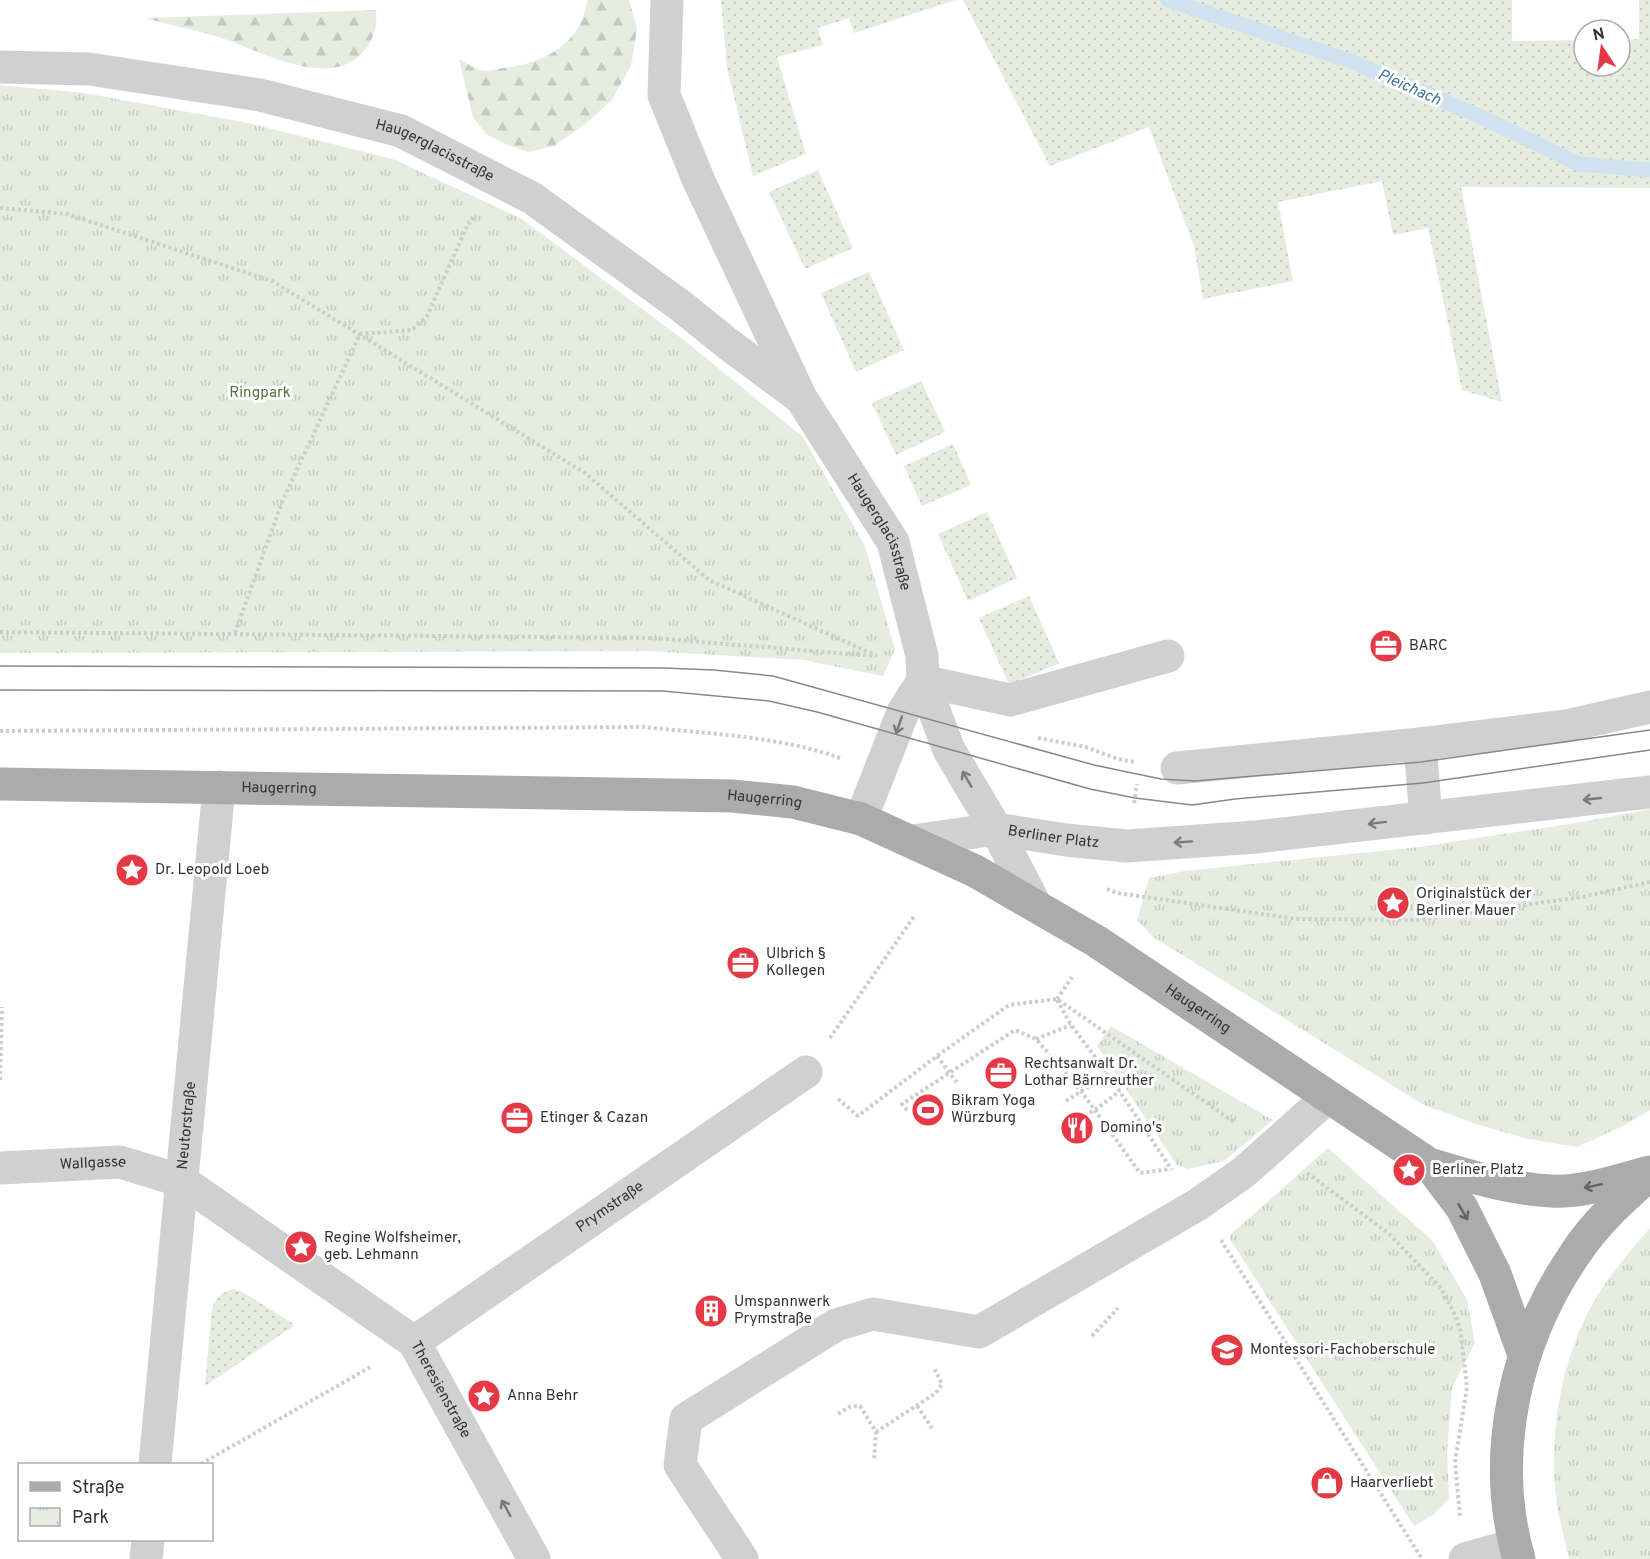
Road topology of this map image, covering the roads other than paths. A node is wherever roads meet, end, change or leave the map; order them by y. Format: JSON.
{"nodes":[{"id":1,"x":667,"y":0,"type":"edge"},
{"id":2,"x":0,"y":67,"type":"edge"},
{"id":3,"x":801,"y":398,"type":"junction"},
{"id":4,"x":1168,"y":656,"type":"dead end"},
{"id":5,"x":922,"y":681,"type":"junction"},
{"id":6,"x":1650,"y":708,"type":"edge"},
{"id":7,"x":1420,"y":744,"type":"junction"},
{"id":8,"x":1177,"y":768,"type":"dead end"},
{"id":9,"x":0,"y":784,"type":"edge"},
{"id":10,"x":219,"y":787,"type":"junction"},
{"id":11,"x":1650,"y":792,"type":"edge"},
{"id":12,"x":1426,"y":818,"type":"junction"},
{"id":13,"x":861,"y":819,"type":"junction"},
{"id":14,"x":996,"y":830,"type":"junction"},
{"id":15,"x":912,"y":841,"type":"junction"},
{"id":16,"x":1035,"y":904,"type":"junction"},
{"id":17,"x":806,"y":1072,"type":"road end"},
{"id":18,"x":1329,"y":1097,"type":"junction"},
{"id":19,"x":1429,"y":1164,"type":"junction"},
{"id":20,"x":0,"y":1168,"type":"edge"},
{"id":21,"x":1650,"y":1173,"type":"edge"},
{"id":22,"x":183,"y":1181,"type":"junction"},
{"id":23,"x":414,"y":1342,"type":"junction"},
{"id":24,"x":1524,"y":1355,"type":"junction"},
{"id":25,"x":155,"y":1463,"type":"edge"},
{"id":26,"x":148,"y":1541,"type":"edge"},
{"id":27,"x":1517,"y":1552,"type":"edge"},
{"id":28,"x":1466,"y":1558,"type":"edge"},
{"id":29,"x":146,"y":1559,"type":"edge"},
{"id":30,"x":534,"y":1559,"type":"edge"},
{"id":31,"x":742,"y":1559,"type":"edge"}],
"edges":[{"from":1,"to":3,"type":"street","name":"Haugerglacisstraße"},
{"from":2,"to":3,"type":"street","name":"Haugerglacisstraße"},
{"from":3,"to":5,"type":"street","name":"Haugerglacisstraße"},
{"from":4,"to":5,"type":"street"},
{"from":5,"to":13,"type":"street","one_way":true},
{"from":14,"to":5,"type":"street","name":"Haugerglacisstraße","one_way":true},
{"from":6,"to":7,"type":"street"},
{"from":7,"to":8,"type":"street"},
{"from":7,"to":12,"type":"street"},
{"from":9,"to":10,"type":"main road","name":"Haugerring"},
{"from":10,"to":13,"type":"main road","name":"Haugerring"},
{"from":10,"to":22,"type":"street","name":"Neutorstraße"},
{"from":11,"to":12,"type":"street","name":"Berliner Platz","one_way":true},
{"from":12,"to":14,"type":"street","name":"Berliner Platz","one_way":true},
{"from":13,"to":15,"type":"main road","name":"Haugerring"},
{"from":14,"to":15,"type":"street","name":"Berliner Platz"},
{"from":14,"to":16,"type":"street","name":"Berliner Platz"},
{"from":15,"to":16,"type":"main road","name":"Haugerring"},
{"from":16,"to":18,"type":"main road","name":"Haugerring"},
{"from":17,"to":23,"type":"street","name":"Prymstraße"},
{"from":18,"to":19,"type":"main road","name":"Haugerring"},
{"from":18,"to":31,"type":"street"},
{"from":21,"to":19,"type":"main road","name":"Haugerring","one_way":true},
{"from":19,"to":24,"type":"main road","name":"Haugerring","one_way":true},
{"from":20,"to":22,"type":"street","name":"Wallgasse"},
{"from":21,"to":24,"type":"main road"},
{"from":22,"to":23,"type":"street","name":"Theresienstraße"},
{"from":22,"to":25,"type":"street","name":"Neutorstraße"},
{"from":30,"to":23,"type":"street","name":"Theresienstraße","one_way":true},
{"from":24,"to":27,"type":"main road"},
{"from":26,"to":29,"type":"street"},
{"from":27,"to":28,"type":"street"}]}
